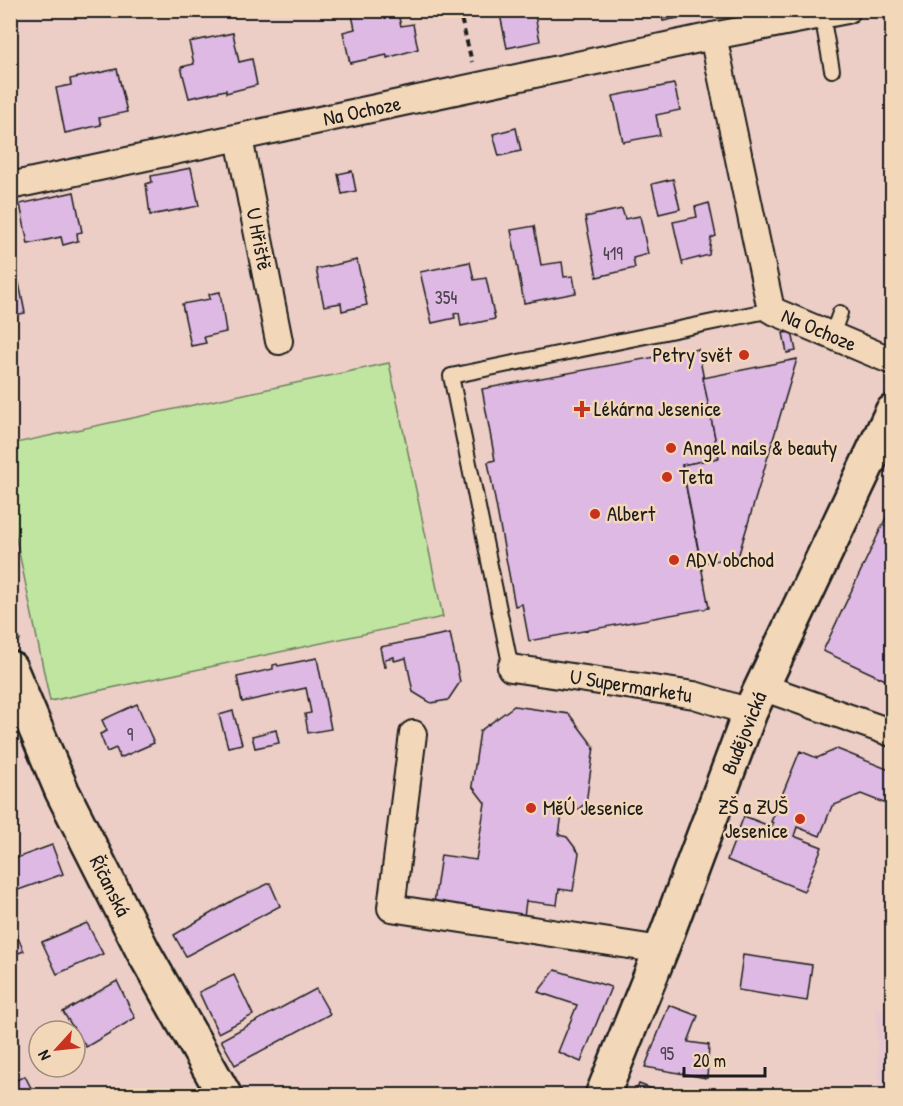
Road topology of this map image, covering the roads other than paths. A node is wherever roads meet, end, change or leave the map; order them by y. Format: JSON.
{"nodes":[{"id":1,"x":847,"y":10,"type":"edge"},
{"id":2,"x":822,"y":15,"type":"junction"},
{"id":3,"x":713,"y":36,"type":"junction"},
{"id":4,"x":832,"y":70,"type":"dead end"},
{"id":5,"x":239,"y":138,"type":"junction"},
{"id":6,"x":10,"y":186,"type":"edge"},
{"id":7,"x":771,"y":310,"type":"junction"},
{"id":8,"x":279,"y":341,"type":"dead end"},
{"id":9,"x":892,"y":361,"type":"edge"},
{"id":10,"x":892,"y":412,"type":"edge"},
{"id":11,"x":10,"y":668,"type":"edge"},
{"id":12,"x":511,"y":669,"type":"joint"},
{"id":13,"x":756,"y":700,"type":"junction"},
{"id":14,"x":892,"y":733,"type":"edge"},
{"id":15,"x":413,"y":734,"type":"dead end"},
{"id":16,"x":661,"y":950,"type":"junction"},
{"id":17,"x":225,"y":1095,"type":"edge"},
{"id":18,"x":602,"y":1095,"type":"edge"}],
"edges":[{"from":1,"to":2,"type":"street","name":"Na Ochoze"},
{"from":2,"to":3,"type":"street","name":"Na Ochoze"},
{"from":2,"to":4,"type":"lane"},
{"from":3,"to":5,"type":"street","name":"Na Ochoze"},
{"from":3,"to":7,"type":"street","name":"Na Ochoze"},
{"from":5,"to":6,"type":"street","name":"Na Ochoze"},
{"from":5,"to":8,"type":"street","name":"U Hřiště"},
{"from":7,"to":9,"type":"street","name":"Na Ochoze"},
{"from":7,"to":12,"type":"lane"},
{"from":10,"to":13,"type":"main road","name":"Budějovická"},
{"from":11,"to":17,"type":"main road","name":"Říčanská"},
{"from":12,"to":13,"type":"street","name":"U Supermarketu"},
{"from":13,"to":14,"type":"street","name":"U Supermarketu"},
{"from":13,"to":16,"type":"main road","name":"Budějovická"},
{"from":15,"to":16,"type":"street"},
{"from":16,"to":18,"type":"main road","name":"Budějovická"}]}
